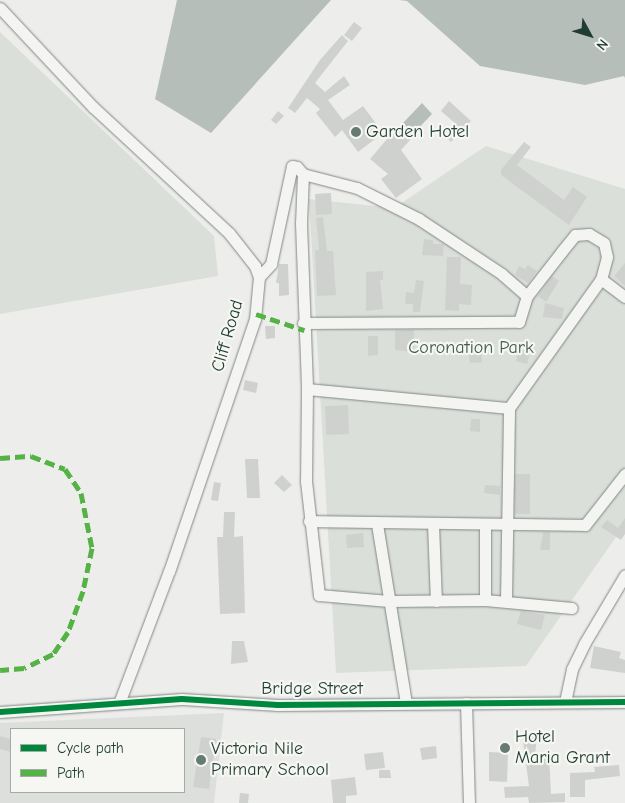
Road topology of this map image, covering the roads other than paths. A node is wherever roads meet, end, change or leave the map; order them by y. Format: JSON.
{"nodes":[{"id":1,"x":0,"y":8,"type":"edge"},
{"id":2,"x":303,"y":174,"type":"junction"},
{"id":3,"x":259,"y":277,"type":"junction"},
{"id":4,"x":601,"y":279,"type":"junction"},
{"id":5,"x":528,"y":296,"type":"junction"},
{"id":6,"x":625,"y":297,"type":"edge"},
{"id":7,"x":303,"y":323,"type":"junction"},
{"id":8,"x":307,"y":388,"type":"junction"},
{"id":9,"x":509,"y":408,"type":"junction"},
{"id":10,"x":625,"y":474,"type":"edge"},
{"id":11,"x":309,"y":521,"type":"junction"},
{"id":12,"x":377,"y":524,"type":"junction"},
{"id":13,"x":433,"y":524,"type":"junction"},
{"id":14,"x":484,"y":524,"type":"junction"},
{"id":15,"x":507,"y":525,"type":"junction"},
{"id":16,"x":625,"y":575,"type":"edge"},
{"id":17,"x":485,"y":600,"type":"junction"},
{"id":18,"x":389,"y":601,"type":"junction"},
{"id":19,"x":436,"y":601,"type":"junction"},
{"id":20,"x":506,"y":601,"type":"junction"},
{"id":21,"x":572,"y":608,"type":"dead end"},
{"id":22,"x":120,"y":701,"type":"junction"},
{"id":23,"x":565,"y":702,"type":"junction"},
{"id":24,"x":625,"y":702,"type":"edge"},
{"id":25,"x":406,"y":703,"type":"junction"},
{"id":26,"x":466,"y":703,"type":"junction"},
{"id":27,"x":0,"y":712,"type":"edge"},
{"id":28,"x":469,"y":803,"type":"edge"}],
"edges":[{"from":1,"to":3,"type":"street"},
{"from":2,"to":3,"type":"street"},
{"from":2,"to":5,"type":"street"},
{"from":2,"to":7,"type":"street"},
{"from":3,"to":22,"type":"street","name":"Cliff Road"},
{"from":4,"to":5,"type":"street"},
{"from":4,"to":6,"type":"street"},
{"from":4,"to":9,"type":"street"},
{"from":5,"to":7,"type":"street"},
{"from":7,"to":8,"type":"street"},
{"from":8,"to":9,"type":"street"},
{"from":8,"to":11,"type":"street"},
{"from":9,"to":15,"type":"street"},
{"from":10,"to":15,"type":"street"},
{"from":11,"to":12,"type":"street"},
{"from":11,"to":18,"type":"street"},
{"from":12,"to":13,"type":"street"},
{"from":12,"to":18,"type":"street"},
{"from":13,"to":14,"type":"street"},
{"from":13,"to":19,"type":"street"},
{"from":14,"to":15,"type":"street"},
{"from":14,"to":17,"type":"street"},
{"from":15,"to":20,"type":"street"},
{"from":16,"to":23,"type":"street"},
{"from":17,"to":19,"type":"street"},
{"from":17,"to":20,"type":"street"},
{"from":18,"to":19,"type":"street"},
{"from":18,"to":25,"type":"street"},
{"from":20,"to":21,"type":"street"},
{"from":22,"to":25,"type":"street","name":"Bridge Street"},
{"from":22,"to":27,"type":"street","name":"Bridge Street"},
{"from":23,"to":24,"type":"street","name":"Bridge Street"},
{"from":23,"to":26,"type":"street","name":"Bridge Street"},
{"from":25,"to":26,"type":"street","name":"Bridge Street"},
{"from":26,"to":28,"type":"street"}]}
